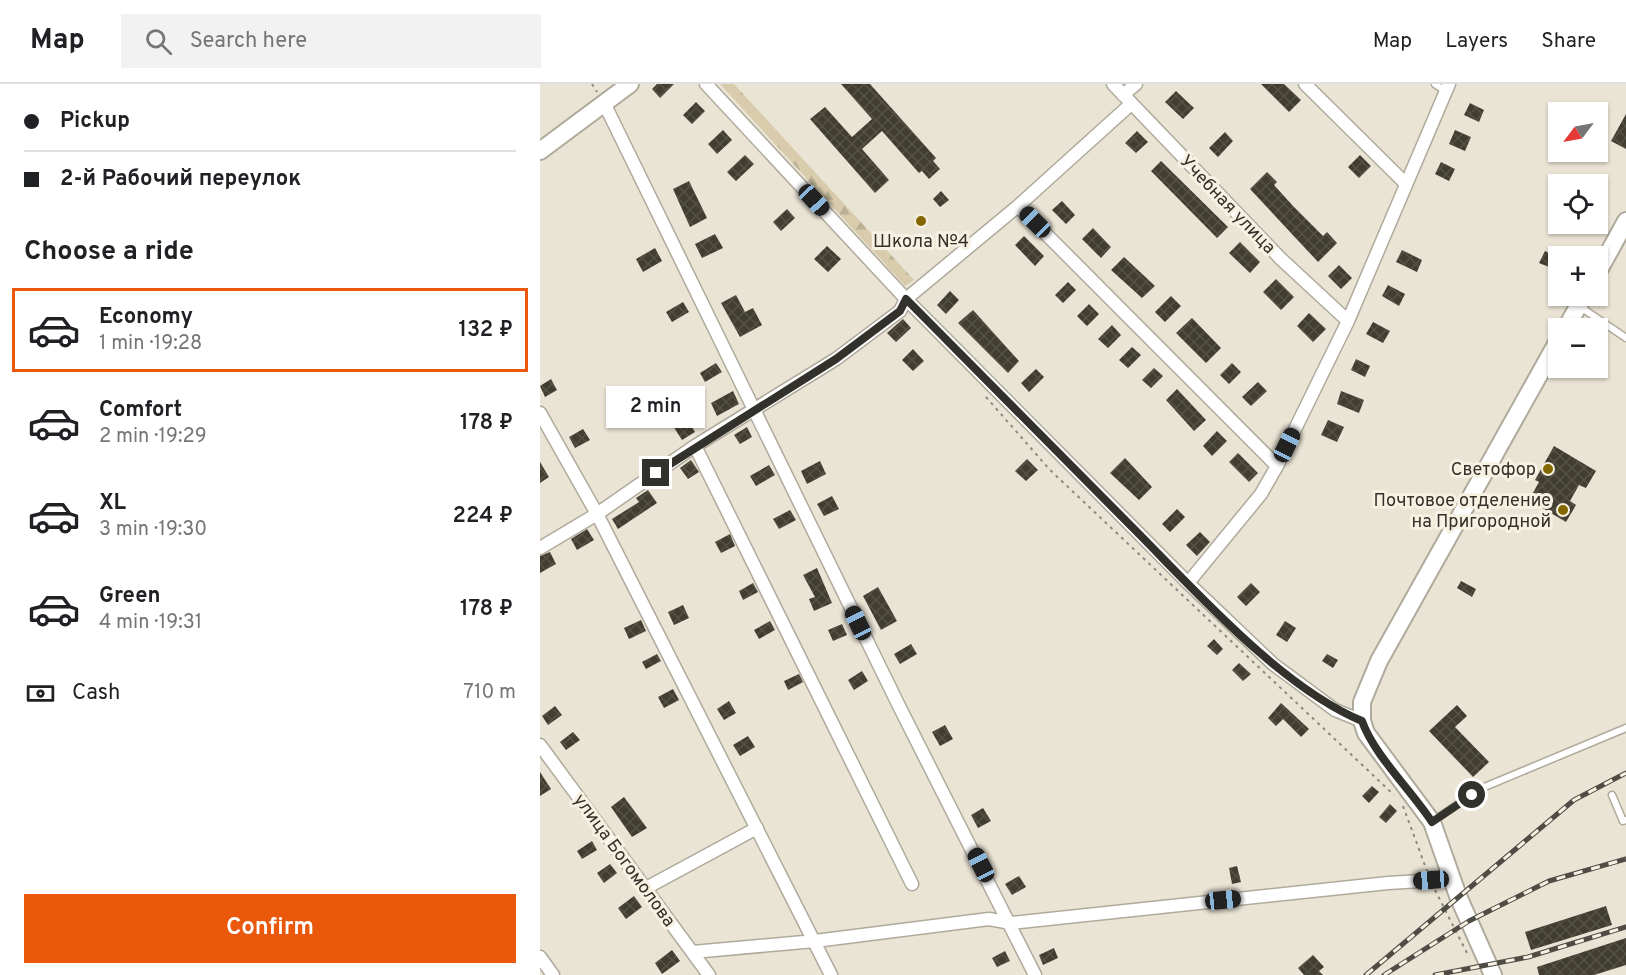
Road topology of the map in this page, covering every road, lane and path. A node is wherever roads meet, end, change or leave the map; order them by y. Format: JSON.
{"nodes":[{"id":1,"x":630,"y":84,"type":"edge"},
{"id":2,"x":706,"y":84,"type":"edge"},
{"id":3,"x":1113,"y":84,"type":"edge"},
{"id":4,"x":1136,"y":84,"type":"edge"},
{"id":5,"x":1305,"y":84,"type":"edge"},
{"id":6,"x":1443,"y":86,"type":"edge"},
{"id":7,"x":1127,"y":99,"type":"junction"},
{"id":8,"x":605,"y":105,"type":"junction"},
{"id":9,"x":540,"y":151,"type":"edge"},
{"id":10,"x":1406,"y":184,"type":"junction"},
{"id":11,"x":1018,"y":206,"type":"junction"},
{"id":12,"x":1626,"y":221,"type":"edge"},
{"id":13,"x":1608,"y":254,"type":"edge"},
{"id":14,"x":906,"y":299,"type":"junction"},
{"id":15,"x":1587,"y":306,"type":"edge"},
{"id":16,"x":1348,"y":321,"type":"junction"},
{"id":17,"x":1626,"y":338,"type":"edge"},
{"id":18,"x":1548,"y":359,"type":"edge"},
{"id":19,"x":981,"y":392,"type":"dead end"},
{"id":20,"x":756,"y":411,"type":"junction"},
{"id":21,"x":540,"y":413,"type":"edge"},
{"id":22,"x":696,"y":446,"type":"junction"},
{"id":23,"x":1277,"y":466,"type":"junction"},
{"id":24,"x":597,"y":514,"type":"junction"},
{"id":25,"x":540,"y":548,"type":"edge"},
{"id":26,"x":1188,"y":583,"type":"junction"},
{"id":27,"x":1362,"y":721,"type":"junction"},
{"id":28,"x":1626,"y":728,"type":"edge"},
{"id":29,"x":540,"y":745,"type":"edge"},
{"id":30,"x":1612,"y":795,"type":"dead end"},
{"id":31,"x":1626,"y":820,"type":"edge"},
{"id":32,"x":1432,"y":822,"type":"junction"},
{"id":33,"x":757,"y":828,"type":"junction"},
{"id":34,"x":1453,"y":879,"type":"junction"},
{"id":35,"x":1431,"y":880,"type":"junction"},
{"id":36,"x":912,"y":884,"type":"dead end"},
{"id":37,"x":646,"y":888,"type":"junction"},
{"id":38,"x":1011,"y":924,"type":"junction"},
{"id":39,"x":815,"y":941,"type":"junction"},
{"id":40,"x":693,"y":952,"type":"junction"},
{"id":41,"x":540,"y":957,"type":"edge"},
{"id":42,"x":1470,"y":958,"type":"dead end"},
{"id":43,"x":553,"y":975,"type":"edge"},
{"id":44,"x":709,"y":975,"type":"edge"},
{"id":45,"x":831,"y":975,"type":"edge"},
{"id":46,"x":1035,"y":975,"type":"edge"},
{"id":47,"x":1493,"y":975,"type":"edge"}],
"edges":[{"from":1,"to":8,"type":"street"},
{"from":2,"to":14,"type":"street"},
{"from":3,"to":7,"type":"street","name":"Учебная улица"},
{"from":4,"to":7,"type":"street"},
{"from":5,"to":10,"type":"street"},
{"from":6,"to":10,"type":"street"},
{"from":7,"to":11,"type":"street"},
{"from":7,"to":16,"type":"street","name":"Учебная улица"},
{"from":8,"to":9,"type":"street"},
{"from":8,"to":20,"type":"street"},
{"from":10,"to":16,"type":"street"},
{"from":11,"to":14,"type":"street"},
{"from":11,"to":23,"type":"street"},
{"from":12,"to":13,"type":"street"},
{"from":14,"to":20,"type":"street"},
{"from":14,"to":26,"type":"street"},
{"from":15,"to":17,"type":"lane"},
{"from":16,"to":23,"type":"street"},
{"from":18,"to":27,"type":"street"},
{"from":19,"to":35,"type":"path"},
{"from":20,"to":22,"type":"street"},
{"from":20,"to":38,"type":"street"},
{"from":21,"to":24,"type":"street"},
{"from":22,"to":24,"type":"street"},
{"from":22,"to":36,"type":"street"},
{"from":23,"to":26,"type":"street"},
{"from":24,"to":25,"type":"street"},
{"from":24,"to":33,"type":"street"},
{"from":26,"to":27,"type":"street"},
{"from":27,"to":32,"type":"street"},
{"from":28,"to":32,"type":"lane"},
{"from":29,"to":37,"type":"street","name":"улица Богомолова"},
{"from":30,"to":31,"type":"lane"},
{"from":32,"to":34,"type":"street"},
{"from":33,"to":37,"type":"street"},
{"from":33,"to":39,"type":"street"},
{"from":34,"to":35,"type":"street"},
{"from":34,"to":47,"type":"street"},
{"from":35,"to":38,"type":"street"},
{"from":35,"to":42,"type":"path"},
{"from":37,"to":40,"type":"street","name":"улица Богомолова"},
{"from":38,"to":39,"type":"street"},
{"from":38,"to":46,"type":"street"},
{"from":39,"to":40,"type":"street"},
{"from":39,"to":45,"type":"street"},
{"from":40,"to":44,"type":"street","name":"улица Богомолова"},
{"from":41,"to":43,"type":"street"}]}
